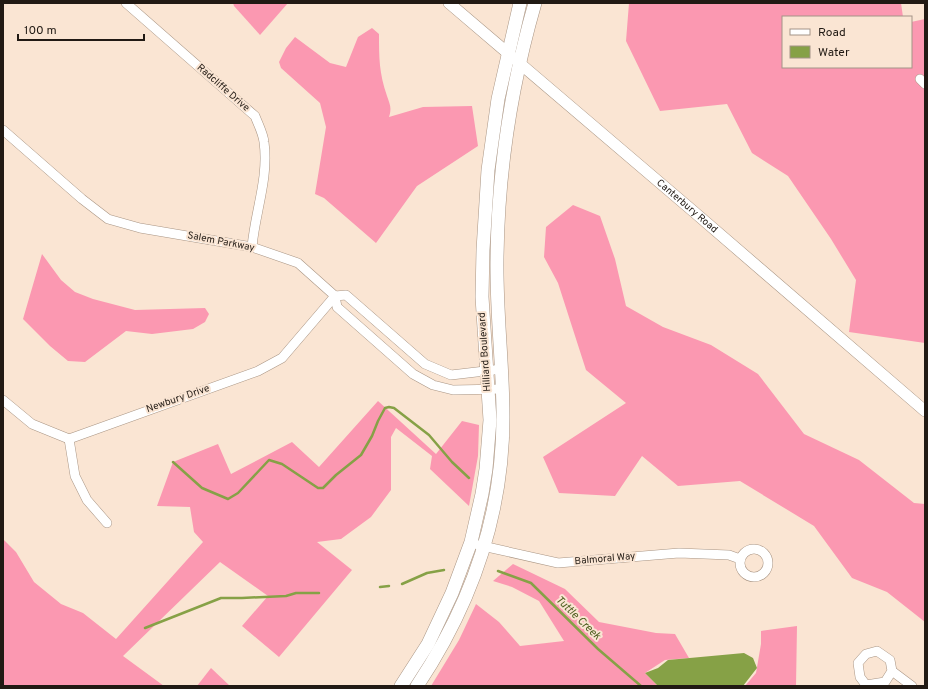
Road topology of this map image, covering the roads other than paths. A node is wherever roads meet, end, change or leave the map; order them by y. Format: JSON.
{"nodes":[{"id":1,"x":126,"y":3,"type":"edge"},
{"id":2,"x":449,"y":3,"type":"edge"},
{"id":3,"x":520,"y":3,"type":"edge"},
{"id":4,"x":535,"y":3,"type":"edge"},
{"id":5,"x":507,"y":54,"type":"junction"},
{"id":6,"x":520,"y":64,"type":"junction"},
{"id":7,"x":3,"y":130,"type":"edge"},
{"id":8,"x":252,"y":247,"type":"junction"},
{"id":9,"x":335,"y":296,"type":"junction"},
{"id":10,"x":502,"y":369,"type":"junction"},
{"id":11,"x":487,"y":370,"type":"junction"},
{"id":12,"x":503,"y":389,"type":"junction"},
{"id":13,"x":488,"y":390,"type":"junction"},
{"id":14,"x":3,"y":400,"type":"edge"},
{"id":15,"x":925,"y":411,"type":"edge"},
{"id":16,"x":69,"y":438,"type":"junction"},
{"id":17,"x":107,"y":523,"type":"dead end"},
{"id":18,"x":471,"y":542,"type":"junction"},
{"id":19,"x":484,"y":547,"type":"junction"},
{"id":20,"x":740,"y":559,"type":"dead end"},
{"id":21,"x":892,"y":671,"type":"dead end"},
{"id":22,"x":401,"y":686,"type":"edge"},
{"id":23,"x":417,"y":686,"type":"edge"},
{"id":24,"x":912,"y":686,"type":"edge"}],
"edges":[{"from":1,"to":8,"type":"street","name":"Radcliffe Drive"},
{"from":2,"to":5,"type":"street","name":"Canterbury Road"},
{"from":3,"to":5,"type":"main road","name":"Hilliard Boulevard"},
{"from":4,"to":6,"type":"main road","name":"Hilliard Boulevard"},
{"from":5,"to":6,"type":"street","name":"Canterbury Road"},
{"from":5,"to":11,"type":"main road","name":"Hilliard Boulevard"},
{"from":6,"to":10,"type":"main road","name":"Hilliard Boulevard"},
{"from":6,"to":15,"type":"street","name":"Canterbury Road"},
{"from":7,"to":8,"type":"street","name":"Salem Parkway"},
{"from":8,"to":9,"type":"street","name":"Salem Parkway"},
{"from":9,"to":11,"type":"street","name":"Salem Parkway"},
{"from":9,"to":13,"type":"street"},
{"from":9,"to":16,"type":"street","name":"Newbury Drive"},
{"from":10,"to":11,"type":"street","name":"Salem Parkway"},
{"from":10,"to":12,"type":"main road","name":"Hilliard Boulevard"},
{"from":11,"to":13,"type":"main road","name":"Hilliard Boulevard"},
{"from":12,"to":13,"type":"street"},
{"from":12,"to":19,"type":"main road","name":"Hilliard Boulevard"},
{"from":13,"to":18,"type":"main road","name":"Hilliard Boulevard"},
{"from":14,"to":16,"type":"street"},
{"from":16,"to":17,"type":"street"},
{"from":18,"to":19,"type":"street","name":"Balmoral Way"},
{"from":18,"to":22,"type":"main road","name":"Hilliard Boulevard"},
{"from":19,"to":20,"type":"street","name":"Balmoral Way"},
{"from":19,"to":23,"type":"main road","name":"Hilliard Boulevard"},
{"from":21,"to":24,"type":"street"}]}
